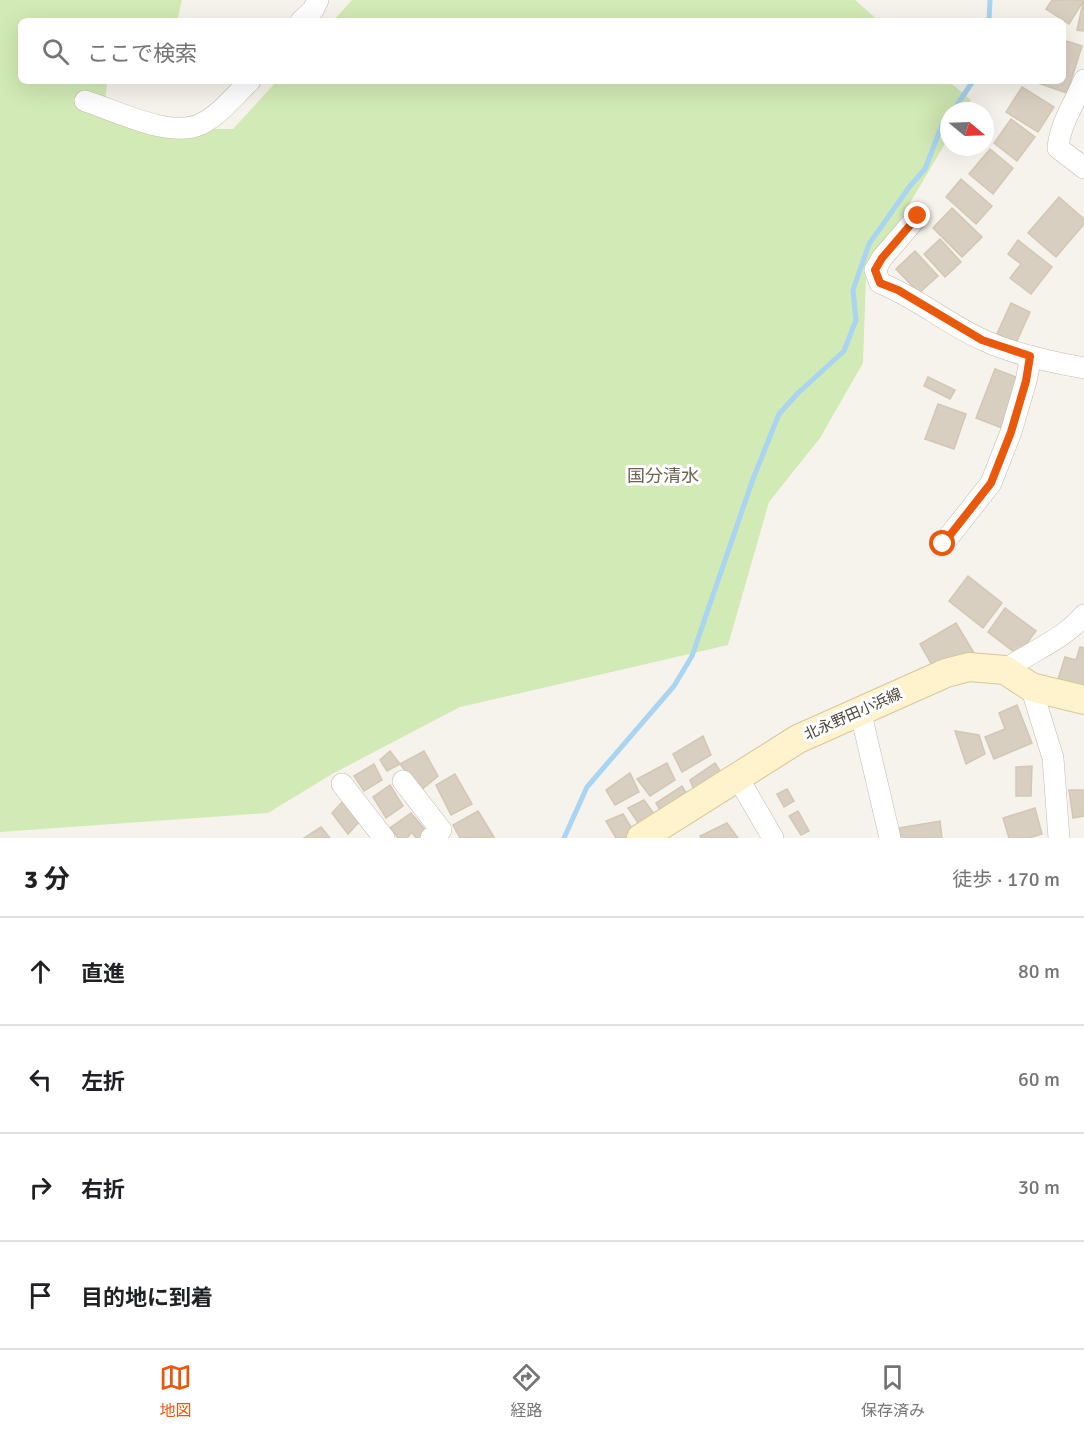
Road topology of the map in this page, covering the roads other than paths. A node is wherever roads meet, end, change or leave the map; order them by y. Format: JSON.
{"nodes":[{"id":1,"x":318,"y":0,"type":"edge"},
{"id":2,"x":305,"y":18,"type":"edge"},
{"id":3,"x":1084,"y":80,"type":"edge"},
{"id":4,"x":247,"y":84,"type":"edge"},
{"id":5,"x":85,"y":100,"type":"dead end"},
{"id":6,"x":1084,"y":168,"type":"edge"},
{"id":7,"x":918,"y":216,"type":"dead end"},
{"id":8,"x":1030,"y":356,"type":"junction"},
{"id":9,"x":1084,"y":368,"type":"edge"},
{"id":10,"x":943,"y":544,"type":"dead end"},
{"id":11,"x":1084,"y":615,"type":"edge"},
{"id":12,"x":1005,"y":670,"type":"junction"},
{"id":13,"x":1031,"y":687,"type":"junction"},
{"id":14,"x":1084,"y":700,"type":"edge"},
{"id":15,"x":860,"y":711,"type":"junction"},
{"id":16,"x":738,"y":778,"type":"junction"},
{"id":17,"x":403,"y":781,"type":"dead end"},
{"id":18,"x":342,"y":784,"type":"dead end"},
{"id":19,"x":376,"y":835,"type":"edge"},
{"id":20,"x":431,"y":838,"type":"edge"},
{"id":21,"x":640,"y":838,"type":"edge"},
{"id":22,"x":773,"y":838,"type":"edge"},
{"id":23,"x":890,"y":838,"type":"edge"},
{"id":24,"x":1059,"y":838,"type":"edge"}],
"edges":[{"from":1,"to":2,"type":"street"},
{"from":3,"to":6,"type":"street"},
{"from":4,"to":5,"type":"street"},
{"from":7,"to":8,"type":"street"},
{"from":8,"to":9,"type":"street"},
{"from":8,"to":10,"type":"street"},
{"from":11,"to":12,"type":"street"},
{"from":12,"to":13,"type":"main road","name":"北永野田小浜線"},
{"from":12,"to":15,"type":"main road","name":"北永野田小浜線"},
{"from":13,"to":14,"type":"main road","name":"北永野田小浜線"},
{"from":13,"to":24,"type":"street"},
{"from":15,"to":16,"type":"main road","name":"北永野田小浜線"},
{"from":15,"to":23,"type":"street"},
{"from":16,"to":21,"type":"main road","name":"北永野田小浜線"},
{"from":16,"to":22,"type":"street"},
{"from":17,"to":20,"type":"street"},
{"from":18,"to":19,"type":"street"}]}
